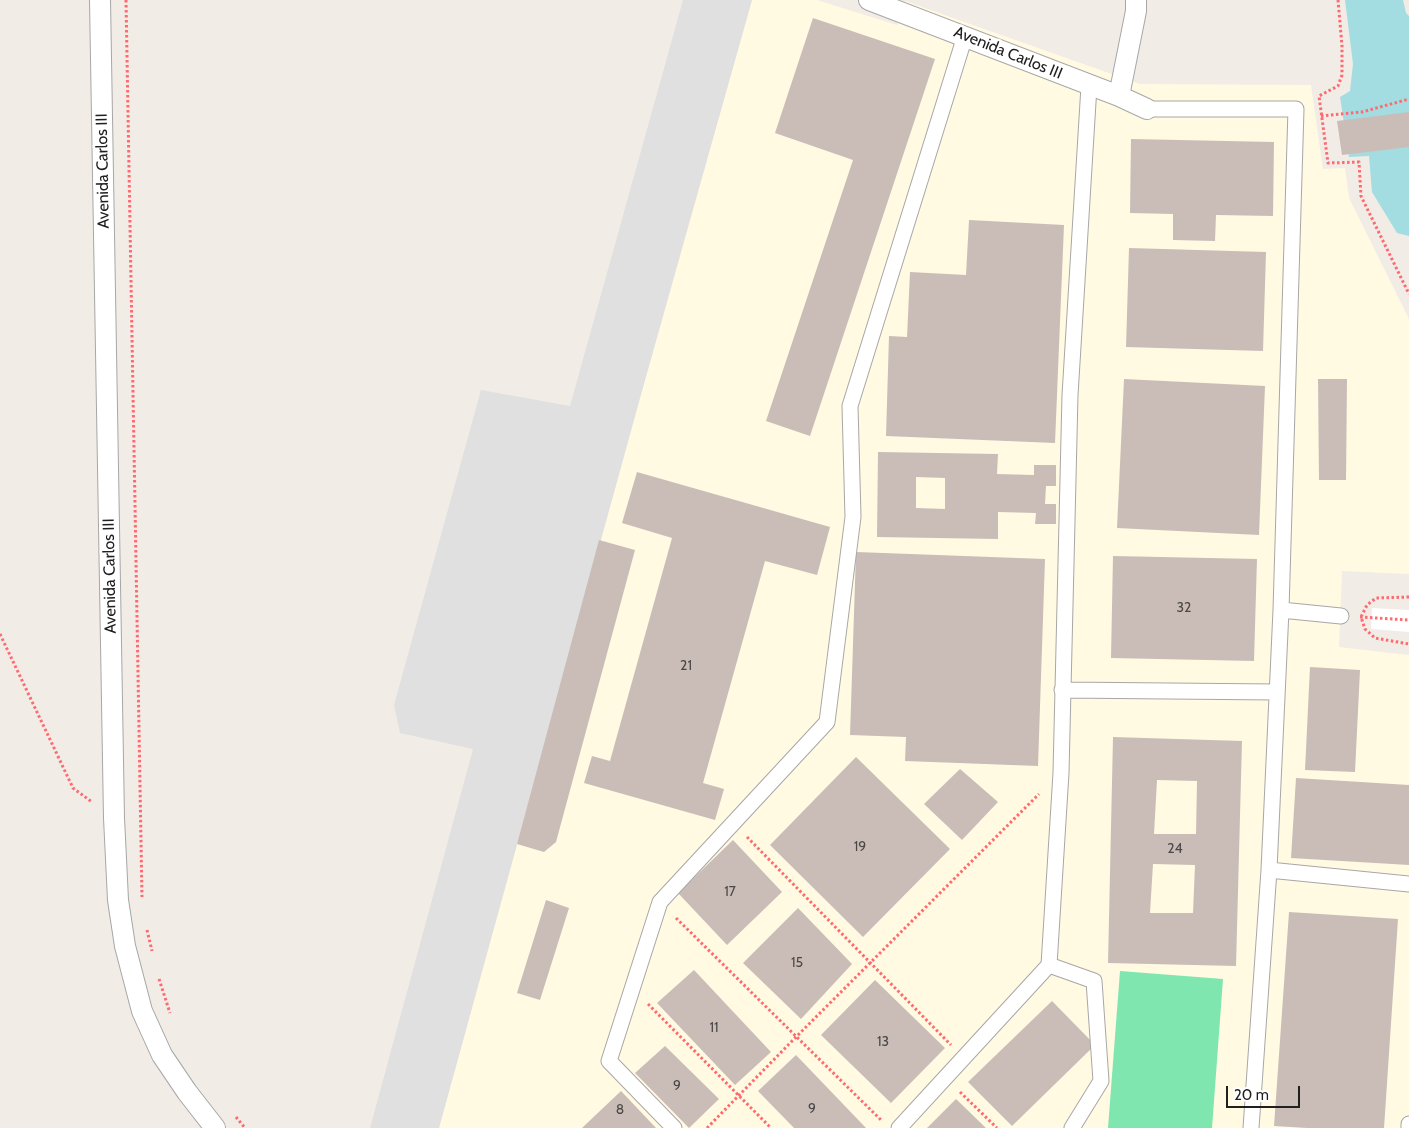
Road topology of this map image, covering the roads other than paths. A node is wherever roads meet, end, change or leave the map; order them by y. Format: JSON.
{"nodes":[{"id":1,"x":100,"y":0,"type":"edge"},
{"id":2,"x":869,"y":0,"type":"edge"},
{"id":3,"x":1136,"y":0,"type":"edge"},
{"id":4,"x":965,"y":36,"type":"junction"},
{"id":5,"x":1089,"y":86,"type":"junction"},
{"id":6,"x":1118,"y":96,"type":"junction"},
{"id":7,"x":1147,"y":109,"type":"joint"},
{"id":8,"x":1281,"y":610,"type":"junction"},
{"id":9,"x":1342,"y":616,"type":"dead end"},
{"id":10,"x":1062,"y":690,"type":"junction"},
{"id":11,"x":1276,"y":692,"type":"junction"},
{"id":12,"x":1269,"y":870,"type":"junction"},
{"id":13,"x":1409,"y":884,"type":"edge"},
{"id":14,"x":1049,"y":965,"type":"junction"},
{"id":15,"x":1409,"y":1124,"type":"edge"},
{"id":16,"x":214,"y":1128,"type":"edge"},
{"id":17,"x":674,"y":1128,"type":"edge"},
{"id":18,"x":899,"y":1128,"type":"edge"},
{"id":19,"x":1072,"y":1128,"type":"edge"},
{"id":20,"x":1251,"y":1128,"type":"edge"},
{"id":21,"x":1408,"y":1128,"type":"edge"}],
"edges":[{"from":1,"to":16,"type":"street","name":"Avenida Carlos III"},
{"from":2,"to":4,"type":"street","name":"Avenida Carlos III"},
{"from":3,"to":6,"type":"street"},
{"from":4,"to":5,"type":"street","name":"Avenida Carlos III"},
{"from":4,"to":17,"type":"street"},
{"from":5,"to":6,"type":"street","name":"Avenida Carlos III"},
{"from":5,"to":10,"type":"street"},
{"from":6,"to":7,"type":"street","name":"Avenida Carlos III"},
{"from":7,"to":8,"type":"street"},
{"from":8,"to":9,"type":"street"},
{"from":8,"to":11,"type":"street"},
{"from":10,"to":11,"type":"street"},
{"from":10,"to":14,"type":"street"},
{"from":11,"to":12,"type":"street"},
{"from":12,"to":13,"type":"street"},
{"from":12,"to":20,"type":"street"},
{"from":14,"to":18,"type":"street"},
{"from":14,"to":19,"type":"street"},
{"from":15,"to":21,"type":"street"}]}
